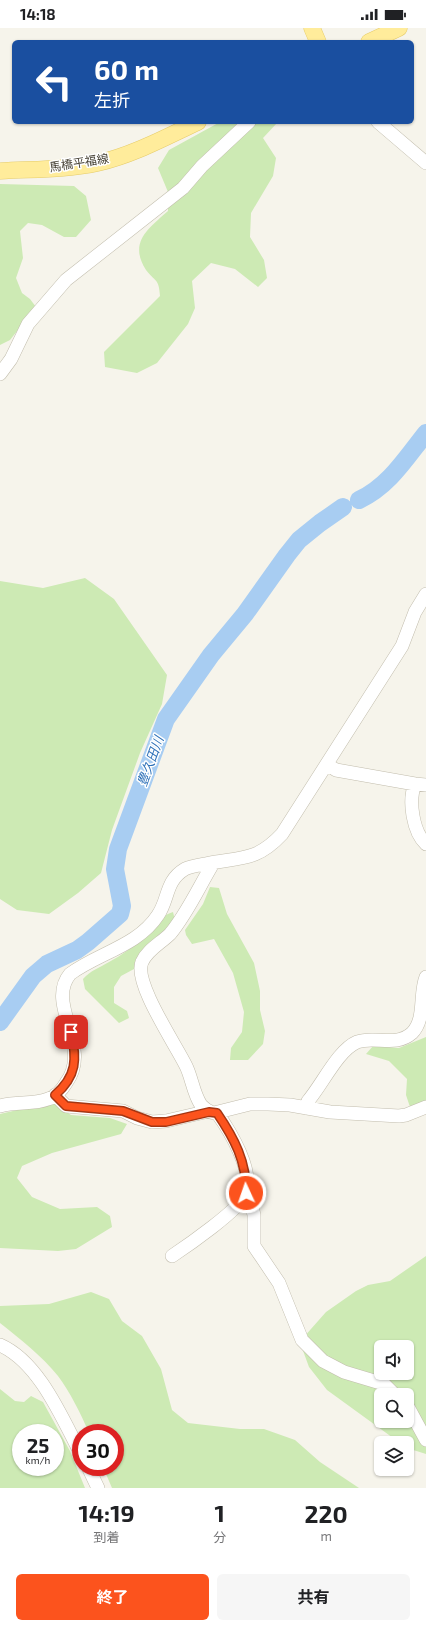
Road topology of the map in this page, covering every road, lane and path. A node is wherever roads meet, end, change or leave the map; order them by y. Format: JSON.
{"nodes":[{"id":1,"x":312,"y":28,"type":"edge"},
{"id":2,"x":399,"y":28,"type":"edge"},
{"id":3,"x":317,"y":40,"type":"edge"},
{"id":4,"x":373,"y":40,"type":"edge"},
{"id":5,"x":194,"y":124,"type":"edge"},
{"id":6,"x":247,"y":124,"type":"edge"},
{"id":7,"x":380,"y":124,"type":"edge"},
{"id":8,"x":426,"y":163,"type":"edge"},
{"id":9,"x":0,"y":171,"type":"edge"},
{"id":10,"x":0,"y":374,"type":"edge"},
{"id":11,"x":426,"y":594,"type":"edge"},
{"id":12,"x":328,"y":765,"type":"junction"},
{"id":13,"x":420,"y":784,"type":"edge"},
{"id":14,"x":426,"y":844,"type":"edge"},
{"id":15,"x":211,"y":863,"type":"junction"},
{"id":16,"x":426,"y":977,"type":"edge"},
{"id":17,"x":55,"y":1095,"type":"junction"},
{"id":18,"x":0,"y":1106,"type":"edge"},
{"id":19,"x":426,"y":1106,"type":"edge"},
{"id":20,"x":306,"y":1108,"type":"junction"},
{"id":21,"x":213,"y":1112,"type":"junction"},
{"id":22,"x":246,"y":1193,"type":"junction"},
{"id":23,"x":172,"y":1256,"type":"dead end"},
{"id":24,"x":0,"y":1345,"type":"edge"},
{"id":25,"x":388,"y":1388,"type":"edge"},
{"id":26,"x":414,"y":1418,"type":"edge"},
{"id":27,"x":72,"y":1438,"type":"edge"},
{"id":28,"x":426,"y":1440,"type":"edge"},
{"id":29,"x":92,"y":1476,"type":"edge"},
{"id":30,"x":98,"y":1488,"type":"edge"}],
"edges":[{"from":1,"to":3,"type":"main road"},
{"from":2,"to":4,"type":"main road"},
{"from":5,"to":9,"type":"main road","name":"馬橋平福線"},
{"from":6,"to":10,"type":"street"},
{"from":7,"to":8,"type":"street"},
{"from":11,"to":12,"type":"street"},
{"from":12,"to":13,"type":"street"},
{"from":12,"to":15,"type":"street"},
{"from":13,"to":14,"type":"street"},
{"from":15,"to":17,"type":"street"},
{"from":15,"to":21,"type":"street"},
{"from":16,"to":20,"type":"street"},
{"from":17,"to":18,"type":"street"},
{"from":17,"to":21,"type":"street"},
{"from":19,"to":20,"type":"street"},
{"from":20,"to":21,"type":"street"},
{"from":21,"to":22,"type":"street"},
{"from":22,"to":23,"type":"street"},
{"from":22,"to":25,"type":"street"},
{"from":24,"to":27,"type":"street"},
{"from":26,"to":28,"type":"street"},
{"from":29,"to":30,"type":"street"}]}
